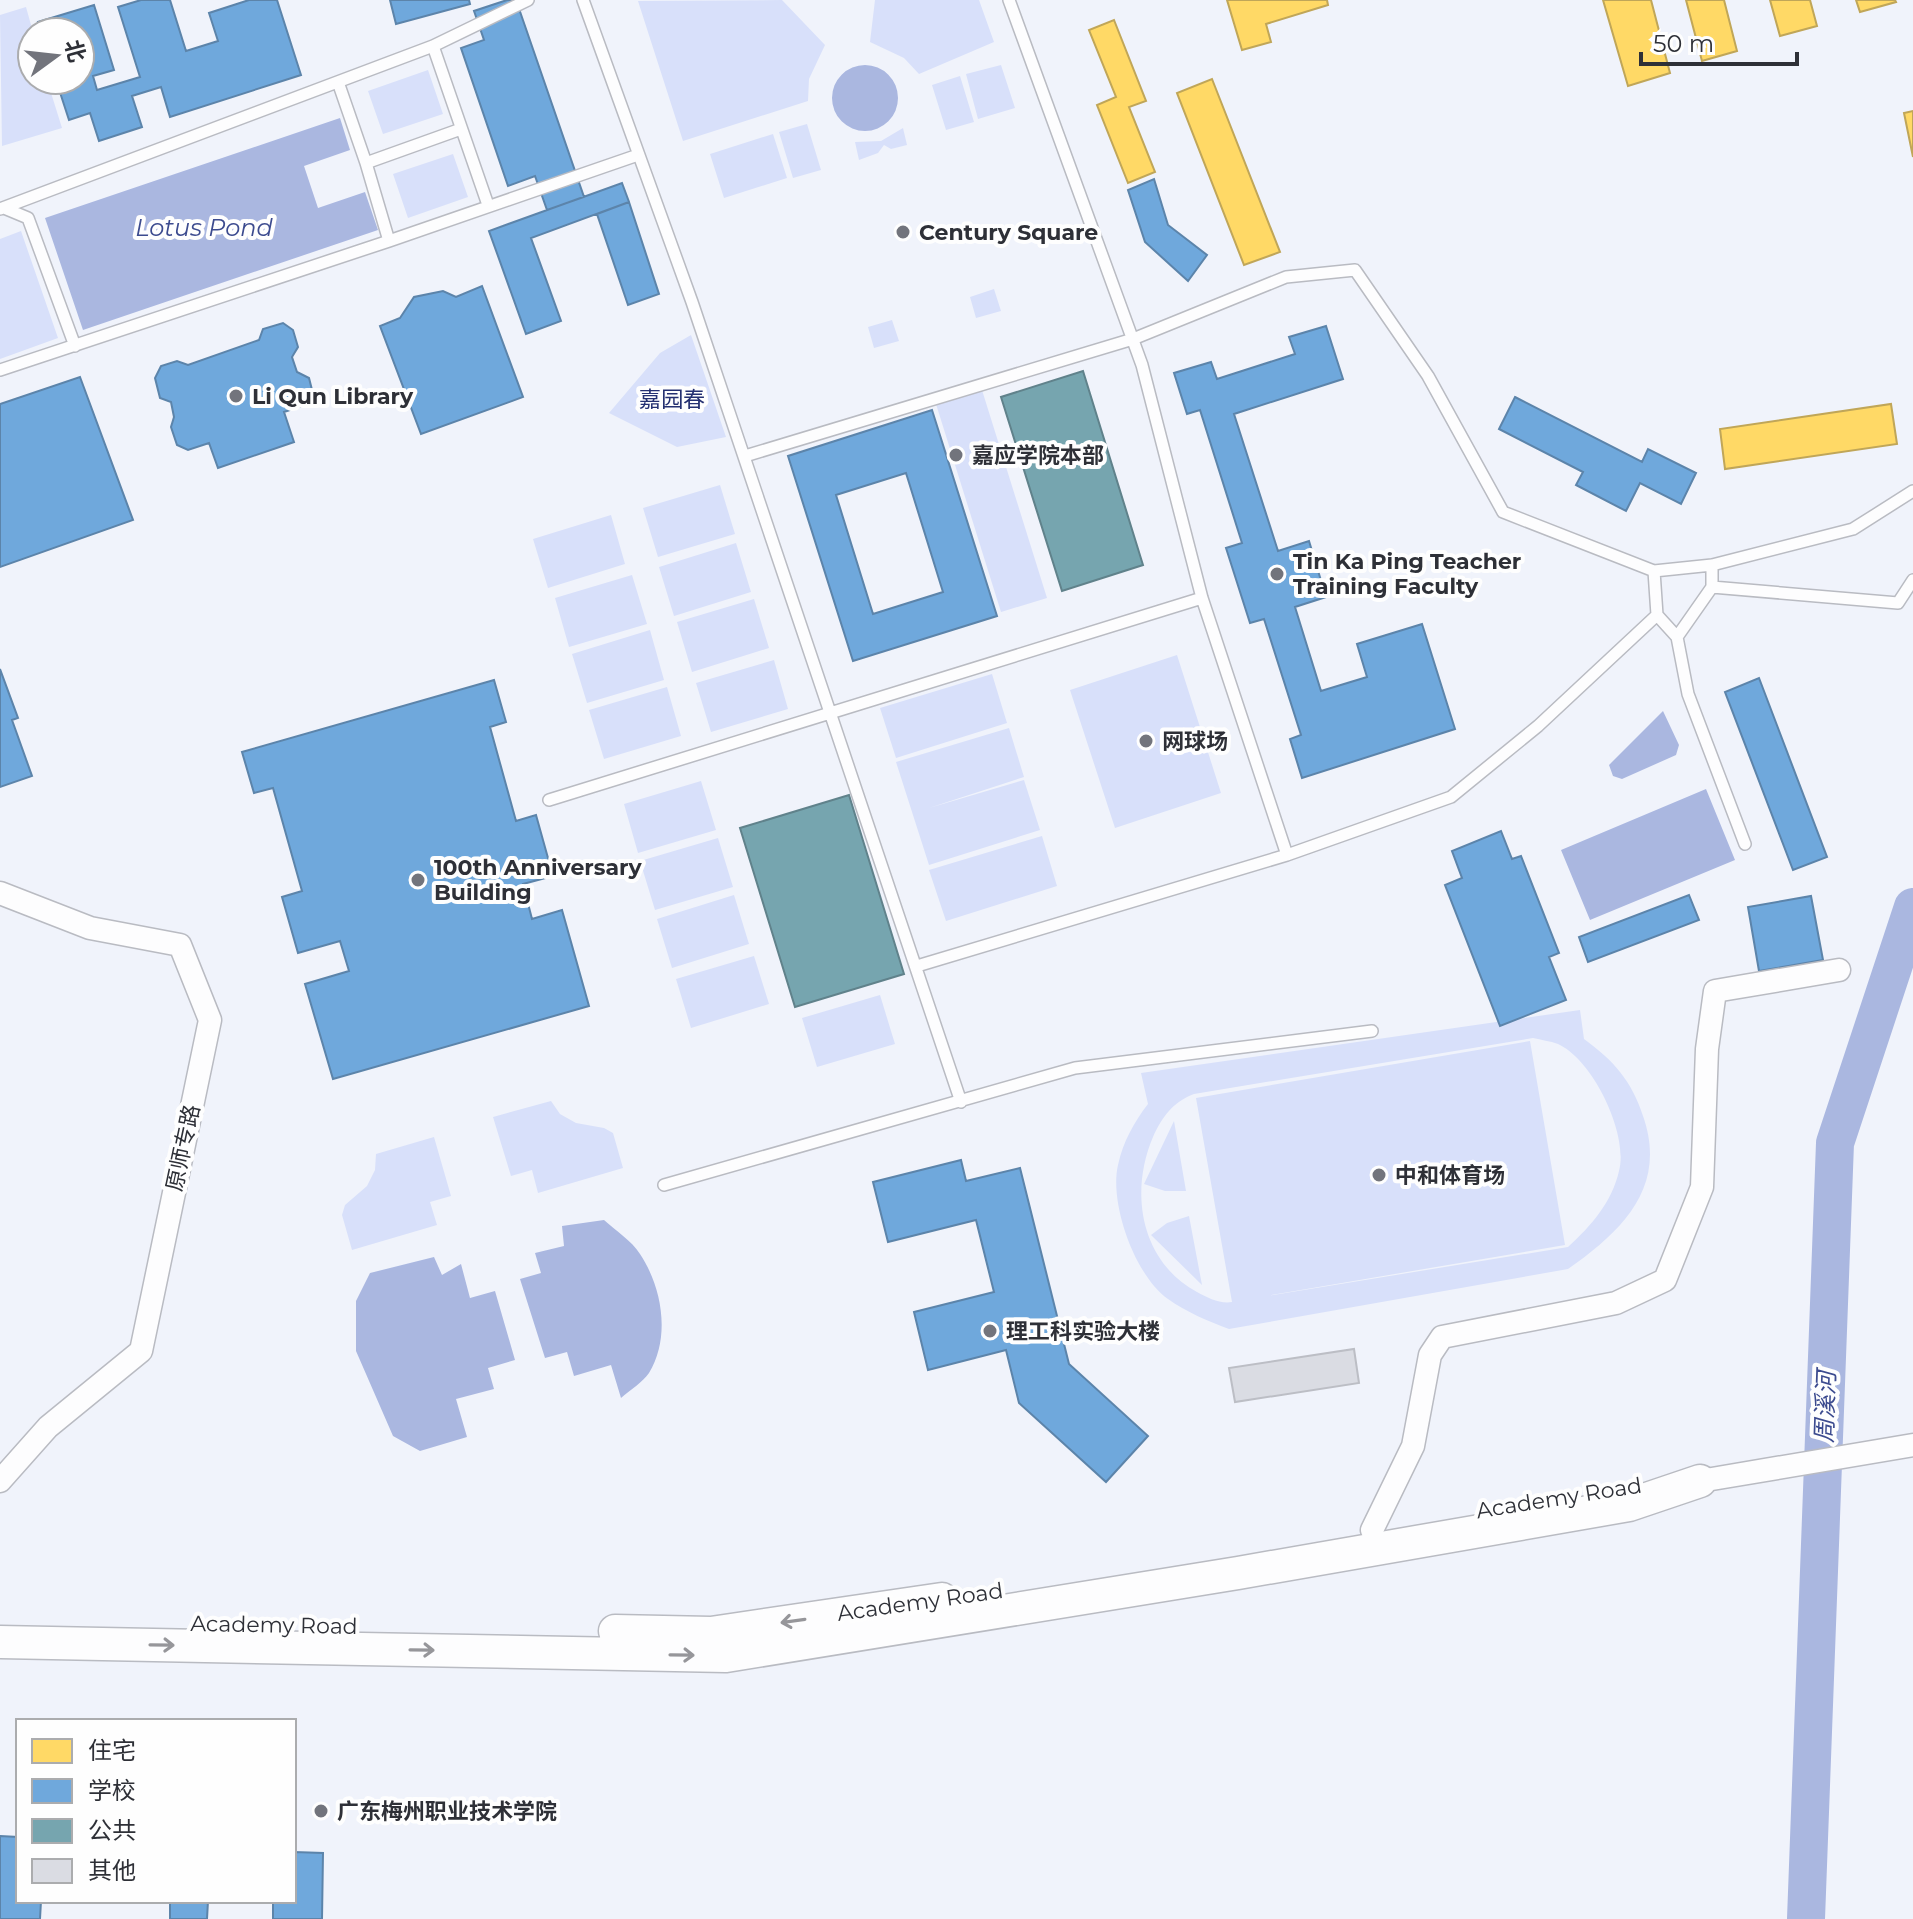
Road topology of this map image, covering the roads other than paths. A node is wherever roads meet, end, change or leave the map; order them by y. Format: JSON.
{"nodes":[{"id":1,"x":528,"y":0,"type":"edge"},
{"id":2,"x":583,"y":0,"type":"edge"},
{"id":3,"x":1009,"y":0,"type":"edge"},
{"id":4,"x":433,"y":46,"type":"junction"},
{"id":5,"x":338,"y":82,"type":"junction"},
{"id":6,"x":461,"y":129,"type":"junction"},
{"id":7,"x":638,"y":155,"type":"junction"},
{"id":8,"x":366,"y":163,"type":"junction"},
{"id":9,"x":488,"y":205,"type":"junction"},
{"id":10,"x":2,"y":208,"type":"edge"},
{"id":11,"x":389,"y":241,"type":"junction"},
{"id":12,"x":1133,"y":339,"type":"junction"},
{"id":13,"x":75,"y":346,"type":"junction"},
{"id":14,"x":0,"y":370,"type":"edge"},
{"id":15,"x":745,"y":456,"type":"junction"},
{"id":16,"x":1913,"y":491,"type":"edge"},
{"id":17,"x":1712,"y":565,"type":"junction"},
{"id":18,"x":1654,"y":571,"type":"junction"},
{"id":19,"x":1913,"y":580,"type":"edge"},
{"id":20,"x":1712,"y":587,"type":"junction"},
{"id":21,"x":1202,"y":598,"type":"junction"},
{"id":22,"x":1657,"y":615,"type":"junction"},
{"id":23,"x":1677,"y":637,"type":"junction"},
{"id":24,"x":830,"y":715,"type":"junction"},
{"id":25,"x":549,"y":800,"type":"dead end"},
{"id":26,"x":1745,"y":844,"type":"dead end"},
{"id":27,"x":1287,"y":855,"type":"junction"},
{"id":28,"x":0,"y":893,"type":"edge"},
{"id":29,"x":917,"y":966,"type":"junction"},
{"id":30,"x":1839,"y":970,"type":"dead end"},
{"id":31,"x":1372,"y":1031,"type":"dead end"},
{"id":32,"x":961,"y":1102,"type":"junction"},
{"id":33,"x":664,"y":1185,"type":"dead end"},
{"id":34,"x":1913,"y":1445,"type":"edge"},
{"id":35,"x":0,"y":1481,"type":"edge"},
{"id":36,"x":1700,"y":1481,"type":"junction"},
{"id":37,"x":1372,"y":1530,"type":"junction"},
{"id":38,"x":0,"y":1620,"type":"edge"},
{"id":39,"x":0,"y":1642,"type":"edge"}],
"edges":[{"from":1,"to":4,"type":"lane"},
{"from":2,"to":7,"type":"lane"},
{"from":3,"to":12,"type":"lane"},
{"from":4,"to":5,"type":"lane"},
{"from":4,"to":6,"type":"lane"},
{"from":5,"to":8,"type":"lane"},
{"from":5,"to":10,"type":"lane"},
{"from":6,"to":8,"type":"lane"},
{"from":6,"to":9,"type":"lane"},
{"from":7,"to":9,"type":"lane"},
{"from":7,"to":15,"type":"lane"},
{"from":8,"to":11,"type":"lane"},
{"from":9,"to":11,"type":"lane"},
{"from":10,"to":13,"type":"lane"},
{"from":11,"to":13,"type":"lane"},
{"from":12,"to":15,"type":"lane"},
{"from":12,"to":18,"type":"lane"},
{"from":12,"to":21,"type":"lane"},
{"from":13,"to":14,"type":"lane"},
{"from":15,"to":24,"type":"lane"},
{"from":16,"to":17,"type":"lane"},
{"from":17,"to":18,"type":"lane"},
{"from":17,"to":20,"type":"lane"},
{"from":18,"to":22,"type":"lane"},
{"from":19,"to":20,"type":"lane"},
{"from":20,"to":23,"type":"lane"},
{"from":21,"to":24,"type":"lane"},
{"from":21,"to":27,"type":"lane"},
{"from":22,"to":23,"type":"lane"},
{"from":22,"to":27,"type":"lane"},
{"from":23,"to":26,"type":"lane"},
{"from":24,"to":25,"type":"lane"},
{"from":24,"to":29,"type":"lane"},
{"from":27,"to":29,"type":"lane"},
{"from":28,"to":35,"type":"street","name":"原师专路"},
{"from":29,"to":32,"type":"lane"},
{"from":30,"to":37,"type":"street"},
{"from":31,"to":32,"type":"lane"},
{"from":32,"to":33,"type":"lane"},
{"from":34,"to":36,"type":"street"},
{"from":36,"to":37,"type":"street","name":"Academy Road"},
{"from":39,"to":36,"type":"street","name":"Academy Road","one_way":true},
{"from":37,"to":38,"type":"street","name":"Academy Road","one_way":true}]}
